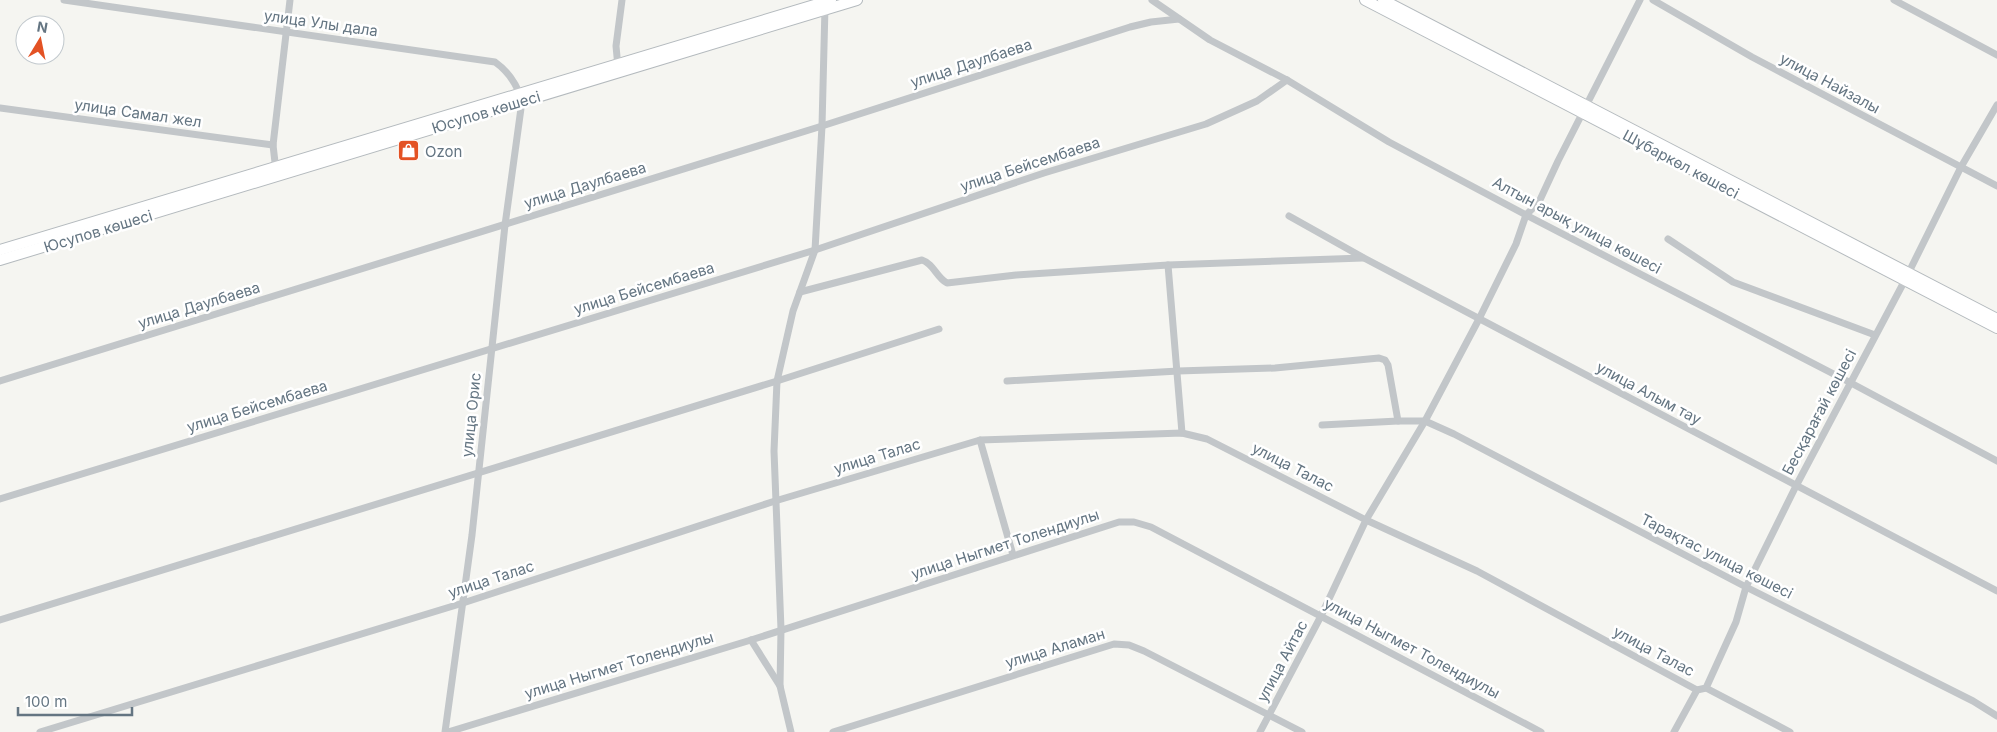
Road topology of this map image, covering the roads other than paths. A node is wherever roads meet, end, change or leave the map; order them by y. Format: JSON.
{"nodes":[{"id":1,"x":64,"y":0,"type":"edge"},
{"id":2,"x":290,"y":0,"type":"edge"},
{"id":3,"x":622,"y":0,"type":"edge"},
{"id":4,"x":856,"y":0,"type":"edge"},
{"id":5,"x":1152,"y":0,"type":"edge"},
{"id":6,"x":1365,"y":0,"type":"edge"},
{"id":7,"x":1383,"y":0,"type":"edge"},
{"id":8,"x":1640,"y":0,"type":"edge"},
{"id":9,"x":1653,"y":0,"type":"edge"},
{"id":10,"x":1894,"y":0,"type":"edge"},
{"id":11,"x":827,"y":4,"type":"edge"},
{"id":12,"x":1179,"y":20,"type":"junction"},
{"id":13,"x":285,"y":32,"type":"junction"},
{"id":14,"x":1997,"y":55,"type":"edge"},
{"id":15,"x":618,"y":68,"type":"junction"},
{"id":16,"x":1287,"y":80,"type":"junction"},
{"id":17,"x":521,"y":97,"type":"junction"},
{"id":18,"x":1997,"y":106,"type":"edge"},
{"id":19,"x":0,"y":108,"type":"edge"},
{"id":20,"x":1584,"y":109,"type":"junction"},
{"id":21,"x":822,"y":126,"type":"junction"},
{"id":22,"x":273,"y":145,"type":"junction"},
{"id":23,"x":1961,"y":167,"type":"junction"},
{"id":24,"x":276,"y":172,"type":"junction"},
{"id":25,"x":1997,"y":186,"type":"edge"},
{"id":26,"x":1526,"y":215,"type":"junction"},
{"id":27,"x":1289,"y":216,"type":"dead end"},
{"id":28,"x":504,"y":225,"type":"junction"},
{"id":29,"x":1668,"y":239,"type":"dead end"},
{"id":30,"x":0,"y":250,"type":"edge"},
{"id":31,"x":815,"y":250,"type":"junction"},
{"id":32,"x":1364,"y":258,"type":"junction"},
{"id":33,"x":0,"y":260,"type":"edge"},
{"id":34,"x":1168,"y":265,"type":"junction"},
{"id":35,"x":1907,"y":277,"type":"junction"},
{"id":36,"x":800,"y":292,"type":"junction"},
{"id":37,"x":1480,"y":319,"type":"junction"},
{"id":38,"x":1997,"y":319,"type":"edge"},
{"id":39,"x":1997,"y":328,"type":"edge"},
{"id":40,"x":939,"y":329,"type":"dead end"},
{"id":41,"x":1875,"y":335,"type":"junction"},
{"id":42,"x":492,"y":349,"type":"junction"},
{"id":43,"x":1178,"y":371,"type":"junction"},
{"id":44,"x":0,"y":380,"type":"edge"},
{"id":45,"x":777,"y":381,"type":"junction"},
{"id":46,"x":1007,"y":381,"type":"dead end"},
{"id":47,"x":1851,"y":383,"type":"junction"},
{"id":48,"x":1398,"y":420,"type":"junction"},
{"id":49,"x":1425,"y":421,"type":"junction"},
{"id":50,"x":1322,"y":425,"type":"dead end"},
{"id":51,"x":1182,"y":433,"type":"junction"},
{"id":52,"x":980,"y":440,"type":"junction"},
{"id":53,"x":1997,"y":461,"type":"edge"},
{"id":54,"x":479,"y":474,"type":"junction"},
{"id":55,"x":1796,"y":486,"type":"junction"},
{"id":56,"x":0,"y":499,"type":"edge"},
{"id":57,"x":775,"y":502,"type":"junction"},
{"id":58,"x":1366,"y":520,"type":"junction"},
{"id":59,"x":1013,"y":555,"type":"junction"},
{"id":60,"x":1746,"y":587,"type":"junction"},
{"id":61,"x":1997,"y":591,"type":"edge"},
{"id":62,"x":463,"y":603,"type":"junction"},
{"id":63,"x":1321,"y":616,"type":"junction"},
{"id":64,"x":0,"y":620,"type":"edge"},
{"id":65,"x":781,"y":629,"type":"junction"},
{"id":66,"x":751,"y":640,"type":"junction"},
{"id":67,"x":780,"y":686,"type":"junction"},
{"id":68,"x":1706,"y":688,"type":"junction"},
{"id":69,"x":1697,"y":690,"type":"junction"},
{"id":70,"x":1269,"y":715,"type":"junction"},
{"id":71,"x":1997,"y":716,"type":"edge"},
{"id":72,"x":55,"y":730,"type":"edge"},
{"id":73,"x":40,"y":732,"type":"edge"},
{"id":74,"x":446,"y":732,"type":"edge"},
{"id":75,"x":791,"y":732,"type":"edge"},
{"id":76,"x":833,"y":732,"type":"edge"},
{"id":77,"x":1260,"y":732,"type":"edge"},
{"id":78,"x":1302,"y":732,"type":"edge"},
{"id":79,"x":1541,"y":732,"type":"edge"},
{"id":80,"x":1674,"y":732,"type":"edge"},
{"id":81,"x":1790,"y":732,"type":"edge"}],
"edges":[{"from":1,"to":13,"type":"street","name":"улица Улы дала"},
{"from":2,"to":13,"type":"street"},
{"from":3,"to":15,"type":"street"},
{"from":4,"to":11,"type":"street","name":"Юсупов көшесі"},
{"from":5,"to":12,"type":"street","name":"Алтын арық улица көшесі"},
{"from":6,"to":20,"type":"street","name":"Шұбаркөл көшесі"},
{"from":7,"to":20,"type":"street","name":"Шұбаркөл көшесі"},
{"from":8,"to":20,"type":"street"},
{"from":9,"to":23,"type":"street","name":"улица Найзалы"},
{"from":10,"to":14,"type":"street"},
{"from":11,"to":15,"type":"street","name":"Юсупов көшесі"},
{"from":11,"to":21,"type":"street"},
{"from":12,"to":16,"type":"street","name":"Алтын арық улица көшесі"},
{"from":12,"to":21,"type":"street","name":"улица Даулбаева"},
{"from":13,"to":17,"type":"street","name":"улица Улы дала"},
{"from":13,"to":22,"type":"street"},
{"from":15,"to":17,"type":"street","name":"Юсупов көшесі"},
{"from":16,"to":26,"type":"street","name":"Алтын арық улица көшесі"},
{"from":16,"to":31,"type":"street","name":"улица Бейсембаева"},
{"from":17,"to":24,"type":"street","name":"Юсупов көшесі"},
{"from":17,"to":28,"type":"street","name":"улица Орис"},
{"from":18,"to":23,"type":"street","name":"Бесқарағай көшесі"},
{"from":19,"to":22,"type":"street","name":"улица Самал жел"},
{"from":20,"to":26,"type":"street"},
{"from":20,"to":35,"type":"street","name":"Шұбаркөл көшесі"},
{"from":21,"to":28,"type":"street","name":"улица Даулбаева"},
{"from":21,"to":31,"type":"street"},
{"from":22,"to":24,"type":"street"},
{"from":23,"to":25,"type":"street","name":"улица Найзалы"},
{"from":23,"to":35,"type":"street","name":"Бесқарағай көшесі"},
{"from":24,"to":30,"type":"street","name":"Юсупов көшесі"},
{"from":24,"to":33,"type":"street","name":"Юсупов көшесі"},
{"from":26,"to":37,"type":"street","name":"улица Айтас"},
{"from":26,"to":47,"type":"street","name":"Алтын арық улица көшесі"},
{"from":27,"to":32,"type":"street","name":"улица Алым тау"},
{"from":28,"to":42,"type":"street","name":"улица Орис"},
{"from":28,"to":44,"type":"street","name":"улица Даулбаева"},
{"from":29,"to":41,"type":"street"},
{"from":31,"to":36,"type":"street"},
{"from":31,"to":42,"type":"street","name":"улица Бейсембаева"},
{"from":32,"to":34,"type":"street"},
{"from":32,"to":37,"type":"street","name":"улица Алым тау"},
{"from":34,"to":36,"type":"street"},
{"from":34,"to":43,"type":"street"},
{"from":35,"to":38,"type":"street","name":"Шұбаркөл көшесі"},
{"from":35,"to":39,"type":"street","name":"Шұбаркөл көшесі"},
{"from":35,"to":41,"type":"street","name":"Бесқарағай көшесі"},
{"from":36,"to":45,"type":"street"},
{"from":37,"to":49,"type":"street","name":"улица Айтас"},
{"from":37,"to":55,"type":"street","name":"улица Алым тау"},
{"from":40,"to":45,"type":"street"},
{"from":41,"to":47,"type":"street","name":"Бесқарағай көшесі"},
{"from":42,"to":54,"type":"street","name":"улица Орис"},
{"from":42,"to":56,"type":"street","name":"улица Бейсембаева"},
{"from":43,"to":46,"type":"street"},
{"from":43,"to":48,"type":"street"},
{"from":43,"to":51,"type":"street"},
{"from":45,"to":54,"type":"street"},
{"from":45,"to":57,"type":"street"},
{"from":47,"to":53,"type":"street","name":"Алтын арық улица көшесі"},
{"from":47,"to":55,"type":"street","name":"Бесқарағай көшесі"},
{"from":48,"to":49,"type":"street"},
{"from":48,"to":50,"type":"street"},
{"from":49,"to":58,"type":"street","name":"улица Айтас"},
{"from":49,"to":60,"type":"street","name":"Тарақтас улица көшесі"},
{"from":51,"to":52,"type":"street","name":"улица Талас"},
{"from":51,"to":58,"type":"street","name":"улица Талас"},
{"from":52,"to":57,"type":"street","name":"улица Талас"},
{"from":52,"to":59,"type":"street"},
{"from":54,"to":62,"type":"street","name":"улица Орис"},
{"from":54,"to":64,"type":"street"},
{"from":55,"to":60,"type":"street","name":"Бесқарағай көшесі"},
{"from":55,"to":61,"type":"street","name":"улица Алым тау"},
{"from":57,"to":62,"type":"street","name":"улица Талас"},
{"from":57,"to":65,"type":"street"},
{"from":58,"to":63,"type":"street","name":"улица Айтас"},
{"from":58,"to":69,"type":"street","name":"улица Талас"},
{"from":59,"to":63,"type":"street","name":"улица Ныгмет Толендиулы"},
{"from":59,"to":65,"type":"street","name":"улица Ныгмет Толендиулы"},
{"from":60,"to":68,"type":"street","name":"Бесқарағай көшесі"},
{"from":60,"to":71,"type":"street","name":"Тарақтас улица көшесі"},
{"from":62,"to":72,"type":"street","name":"улица Талас"},
{"from":62,"to":74,"type":"street","name":"улица Орис"},
{"from":63,"to":70,"type":"street","name":"улица Айтас"},
{"from":63,"to":79,"type":"street","name":"улица Ныгмет Толендиулы"},
{"from":65,"to":66,"type":"street","name":"улица Ныгмет Толендиулы"},
{"from":65,"to":67,"type":"street"},
{"from":66,"to":67,"type":"street"},
{"from":66,"to":74,"type":"street","name":"улица Ныгмет Толендиулы"},
{"from":67,"to":75,"type":"street"},
{"from":68,"to":69,"type":"street"},
{"from":68,"to":81,"type":"street"},
{"from":69,"to":80,"type":"street"},
{"from":70,"to":76,"type":"street","name":"улица Аламан"},
{"from":70,"to":77,"type":"street","name":"улица Айтас"},
{"from":70,"to":78,"type":"street","name":"улица Аламан"},
{"from":72,"to":73,"type":"street","name":"улица Талас"}]}
